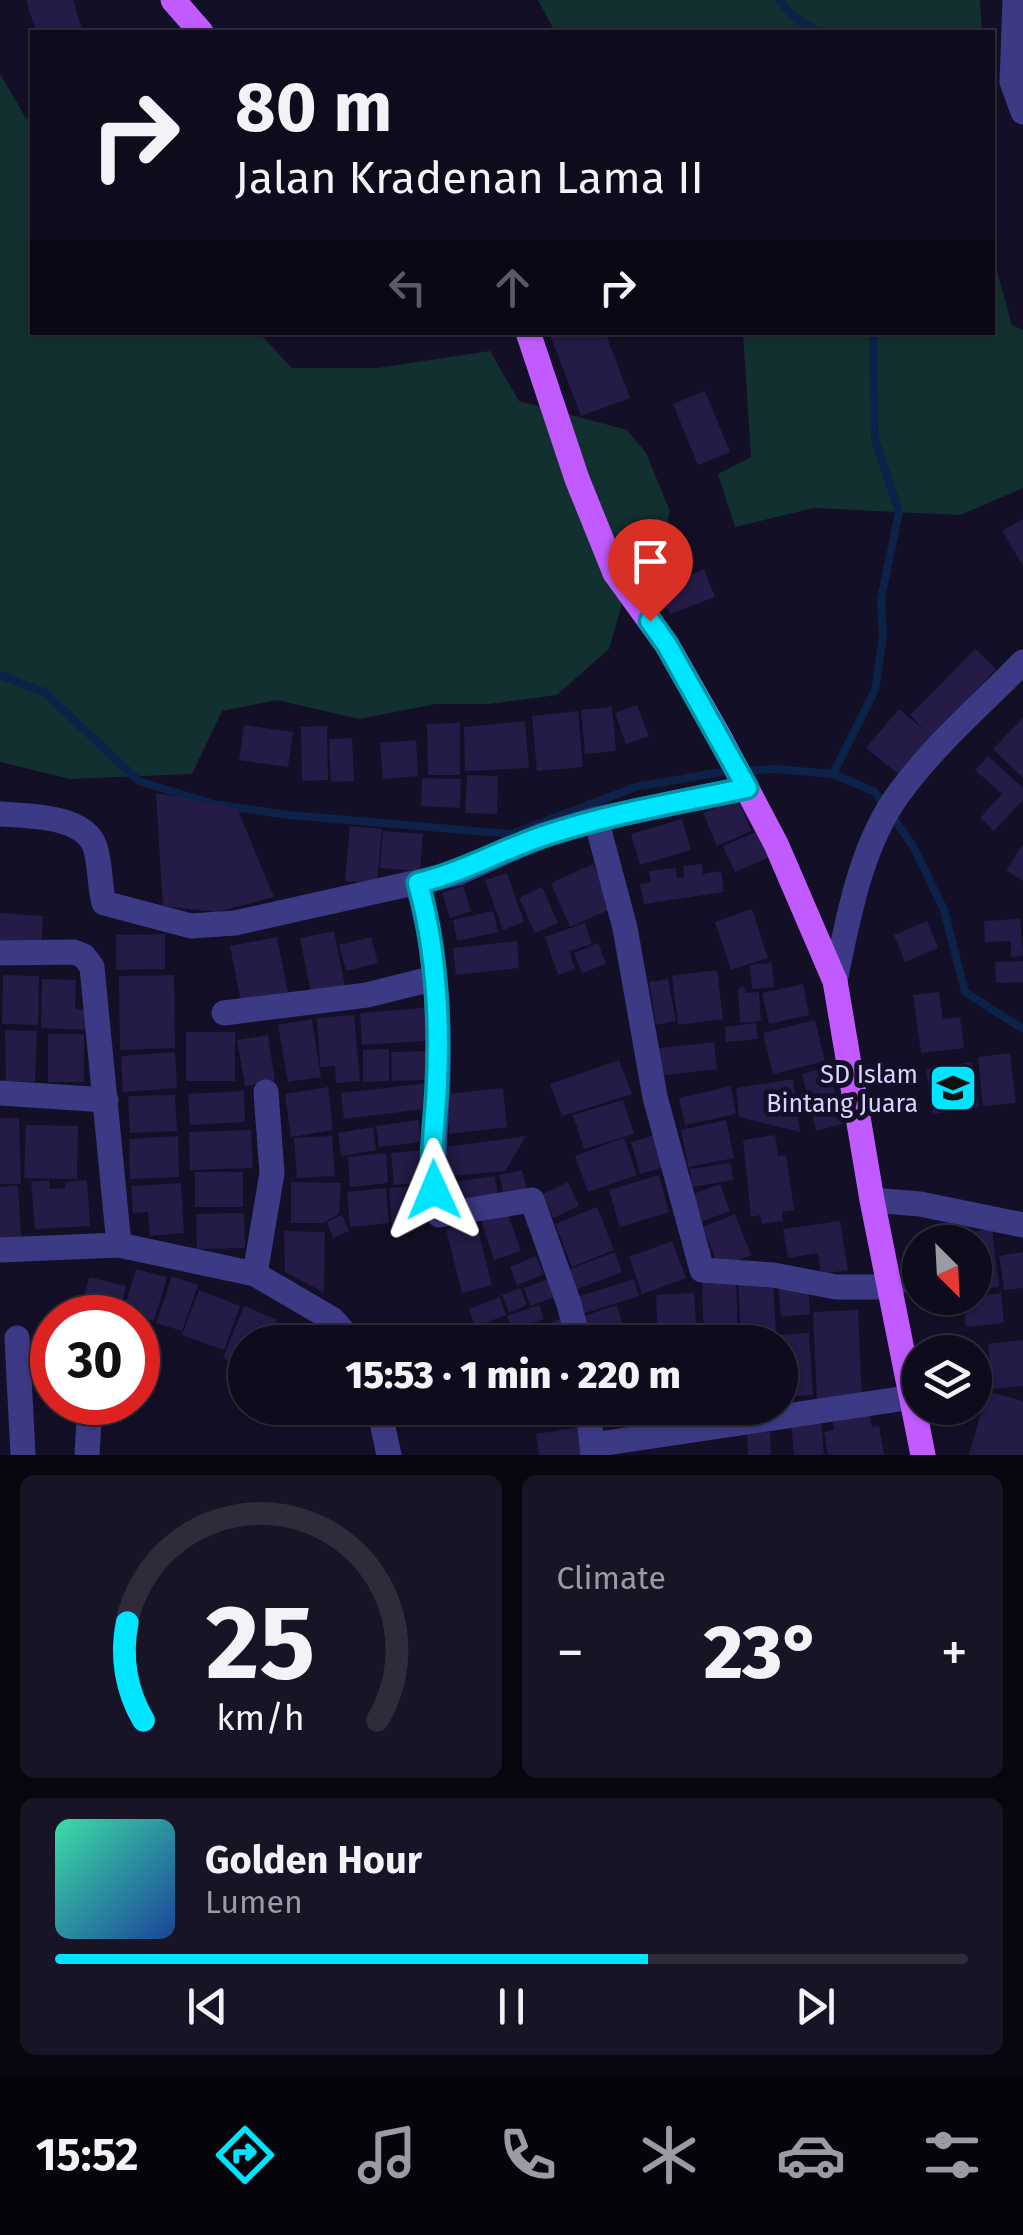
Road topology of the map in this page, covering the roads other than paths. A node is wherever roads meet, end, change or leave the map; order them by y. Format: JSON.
{"nodes":[{"id":1,"x":173,"y":0,"type":"edge"},
{"id":2,"x":1015,"y":0,"type":"edge"},
{"id":3,"x":199,"y":30,"type":"edge"},
{"id":4,"x":1017,"y":82,"type":"edge"},
{"id":5,"x":1023,"y":112,"type":"edge"},
{"id":6,"x":529,"y":335,"type":"edge"},
{"id":7,"x":1023,"y":662,"type":"edge"},
{"id":8,"x":744,"y":784,"type":"junction"},
{"id":9,"x":0,"y":814,"type":"edge"},
{"id":10,"x":596,"y":819,"type":"junction"},
{"id":11,"x":418,"y":883,"type":"junction"},
{"id":12,"x":0,"y":953,"type":"edge"},
{"id":13,"x":435,"y":978,"type":"junction"},
{"id":14,"x":836,"y":981,"type":"junction"},
{"id":15,"x":224,"y":1013,"type":"dead end"},
{"id":16,"x":266,"y":1092,"type":"dead end"},
{"id":17,"x":0,"y":1093,"type":"edge"},
{"id":18,"x":106,"y":1100,"type":"junction"},
{"id":19,"x":872,"y":1200,"type":"junction"},
{"id":20,"x":1023,"y":1225,"type":"edge"},
{"id":21,"x":119,"y":1245,"type":"junction"},
{"id":22,"x":0,"y":1250,"type":"edge"},
{"id":23,"x":255,"y":1274,"type":"junction"},
{"id":24,"x":892,"y":1288,"type":"junction"},
{"id":25,"x":337,"y":1325,"type":"edge"},
{"id":26,"x":573,"y":1325,"type":"edge"},
{"id":27,"x":17,"y":1338,"type":"dead end"},
{"id":28,"x":902,"y":1340,"type":"edge"},
{"id":29,"x":902,"y":1399,"type":"edge"},
{"id":30,"x":89,"y":1425,"type":"edge"},
{"id":31,"x":383,"y":1425,"type":"edge"},
{"id":32,"x":590,"y":1425,"type":"edge"},
{"id":33,"x":918,"y":1425,"type":"edge"},
{"id":34,"x":593,"y":1450,"type":"edge"},
{"id":35,"x":24,"y":1455,"type":"edge"},
{"id":36,"x":87,"y":1455,"type":"edge"},
{"id":37,"x":389,"y":1455,"type":"edge"},
{"id":38,"x":923,"y":1455,"type":"edge"}],
"edges":[{"from":1,"to":3,"type":"main road"},
{"from":2,"to":4,"type":"street"},
{"from":4,"to":5,"type":"street"},
{"from":6,"to":8,"type":"main road"},
{"from":7,"to":14,"type":"street"},
{"from":8,"to":10,"type":"street"},
{"from":8,"to":14,"type":"main road"},
{"from":9,"to":11,"type":"street"},
{"from":10,"to":11,"type":"street"},
{"from":10,"to":24,"type":"street"},
{"from":11,"to":13,"type":"street"},
{"from":12,"to":18,"type":"street"},
{"from":13,"to":15,"type":"street"},
{"from":13,"to":26,"type":"street"},
{"from":14,"to":19,"type":"main road"},
{"from":16,"to":23,"type":"street"},
{"from":17,"to":18,"type":"street"},
{"from":18,"to":21,"type":"street"},
{"from":19,"to":20,"type":"street"},
{"from":19,"to":24,"type":"main road"},
{"from":21,"to":22,"type":"street"},
{"from":21,"to":23,"type":"street"},
{"from":23,"to":25,"type":"street"},
{"from":24,"to":28,"type":"main road"},
{"from":27,"to":35,"type":"street"},
{"from":29,"to":34,"type":"street"},
{"from":30,"to":36,"type":"street"},
{"from":31,"to":37,"type":"street"},
{"from":32,"to":34,"type":"street"},
{"from":33,"to":38,"type":"main road"}]}
